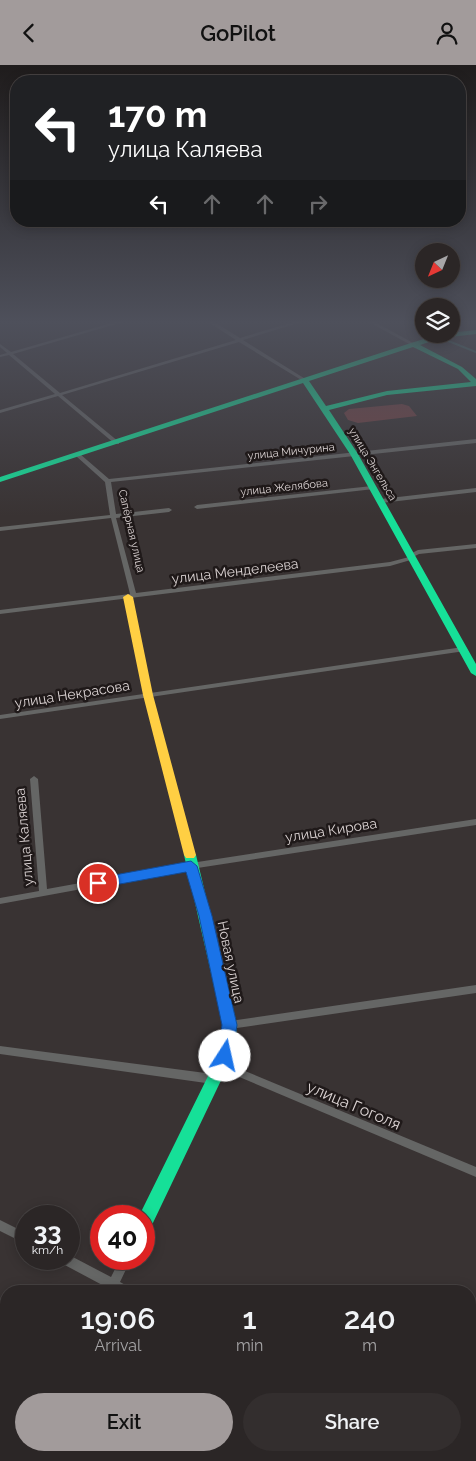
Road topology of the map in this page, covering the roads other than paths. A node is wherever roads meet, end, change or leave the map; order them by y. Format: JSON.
{"nodes":[{"id":1,"x":48,"y":385,"type":"edge"},
{"id":2,"x":89,"y":385,"type":"edge"},
{"id":3,"x":291,"y":385,"type":"edge"},
{"id":4,"x":309,"y":385,"type":"edge"},
{"id":5,"x":465,"y":385,"type":"edge"},
{"id":6,"x":59,"y":394,"type":"junction"},
{"id":7,"x":325,"y":409,"type":"junction"},
{"id":8,"x":0,"y":412,"type":"edge"},
{"id":9,"x":476,"y":441,"type":"edge"},
{"id":10,"x":117,"y":443,"type":"junction"},
{"id":11,"x":354,"y":454,"type":"junction"},
{"id":12,"x":78,"y":455,"type":"junction"},
{"id":13,"x":0,"y":480,"type":"edge"},
{"id":14,"x":108,"y":481,"type":"junction"},
{"id":15,"x":372,"y":487,"type":"junction"},
{"id":16,"x":476,"y":490,"type":"edge"},
{"id":17,"x":381,"y":501,"type":"junction"},
{"id":18,"x":197,"y":507,"type":"dead end"},
{"id":19,"x":169,"y":510,"type":"dead end"},
{"id":20,"x":113,"y":516,"type":"junction"},
{"id":21,"x":0,"y":529,"type":"edge"},
{"id":22,"x":476,"y":546,"type":"edge"},
{"id":23,"x":412,"y":557,"type":"junction"},
{"id":24,"x":131,"y":597,"type":"junction"},
{"id":25,"x":0,"y":612,"type":"edge"},
{"id":26,"x":463,"y":649,"type":"junction"},
{"id":27,"x":474,"y":667,"type":"edge"},
{"id":28,"x":148,"y":695,"type":"junction"},
{"id":29,"x":0,"y":717,"type":"edge"},
{"id":30,"x":34,"y":779,"type":"dead end"},
{"id":31,"x":476,"y":822,"type":"edge"},
{"id":32,"x":191,"y":866,"type":"junction"},
{"id":33,"x":42,"y":893,"type":"junction"},
{"id":34,"x":0,"y":901,"type":"edge"},
{"id":35,"x":476,"y":989,"type":"edge"},
{"id":36,"x":230,"y":1025,"type":"junction"},
{"id":37,"x":0,"y":1050,"type":"edge"},
{"id":38,"x":221,"y":1065,"type":"junction"},
{"id":39,"x":213,"y":1079,"type":"junction"},
{"id":40,"x":476,"y":1172,"type":"edge"},
{"id":41,"x":153,"y":1205,"type":"edge"},
{"id":42,"x":0,"y":1225,"type":"edge"},
{"id":43,"x":15,"y":1233,"type":"edge"},
{"id":44,"x":80,"y":1268,"type":"edge"},
{"id":45,"x":121,"y":1270,"type":"edge"},
{"id":46,"x":107,"y":1285,"type":"edge"},
{"id":47,"x":113,"y":1285,"type":"edge"}],
"edges":[{"from":1,"to":6,"type":"street"},
{"from":2,"to":6,"type":"street"},
{"from":3,"to":10,"type":"street"},
{"from":4,"to":7,"type":"street","name":"улица Энгельса"},
{"from":5,"to":7,"type":"street"},
{"from":6,"to":8,"type":"street"},
{"from":6,"to":10,"type":"street"},
{"from":7,"to":11,"type":"street","name":"улица Энгельса"},
{"from":9,"to":11,"type":"street","name":"улица Мичурина"},
{"from":10,"to":12,"type":"street"},
{"from":11,"to":14,"type":"street","name":"улица Мичурина"},
{"from":11,"to":15,"type":"street","name":"улица Энгельса"},
{"from":12,"to":13,"type":"street"},
{"from":12,"to":14,"type":"street","name":"Сапёрная улица"},
{"from":14,"to":20,"type":"street","name":"Сапёрная улица"},
{"from":15,"to":17,"type":"street","name":"улица Энгельса"},
{"from":15,"to":18,"type":"street","name":"улица Желябова"},
{"from":16,"to":17,"type":"street"},
{"from":17,"to":23,"type":"street","name":"улица Энгельса"},
{"from":19,"to":20,"type":"street"},
{"from":20,"to":21,"type":"street"},
{"from":20,"to":24,"type":"street","name":"Сапёрная улица"},
{"from":22,"to":23,"type":"street","name":"улица Менделеева"},
{"from":23,"to":24,"type":"street","name":"улица Менделеева"},
{"from":23,"to":26,"type":"street","name":"улица Энгельса"},
{"from":24,"to":25,"type":"street","name":"улица Менделеева"},
{"from":24,"to":28,"type":"street","name":"Сапёрная улица"},
{"from":26,"to":27,"type":"street","name":"улица Энгельса"},
{"from":26,"to":28,"type":"street","name":"улица Некрасова"},
{"from":28,"to":29,"type":"street","name":"улица Некрасова"},
{"from":28,"to":32,"type":"street","name":"Новая улица"},
{"from":30,"to":33,"type":"street","name":"улица Каляева"},
{"from":31,"to":32,"type":"street","name":"улица Кирова"},
{"from":32,"to":33,"type":"street","name":"улица Каляева"},
{"from":32,"to":36,"type":"street","name":"Новая улица"},
{"from":33,"to":34,"type":"street","name":"улица Каляева"},
{"from":35,"to":36,"type":"street"},
{"from":36,"to":38,"type":"street","name":"Новая улица"},
{"from":37,"to":39,"type":"street"},
{"from":38,"to":39,"type":"street","name":"Новая улица"},
{"from":38,"to":40,"type":"street","name":"улица Гоголя"},
{"from":39,"to":41,"type":"street","name":"Новая улица"},
{"from":42,"to":43,"type":"street"},
{"from":44,"to":46,"type":"street"},
{"from":45,"to":47,"type":"street"}]}
